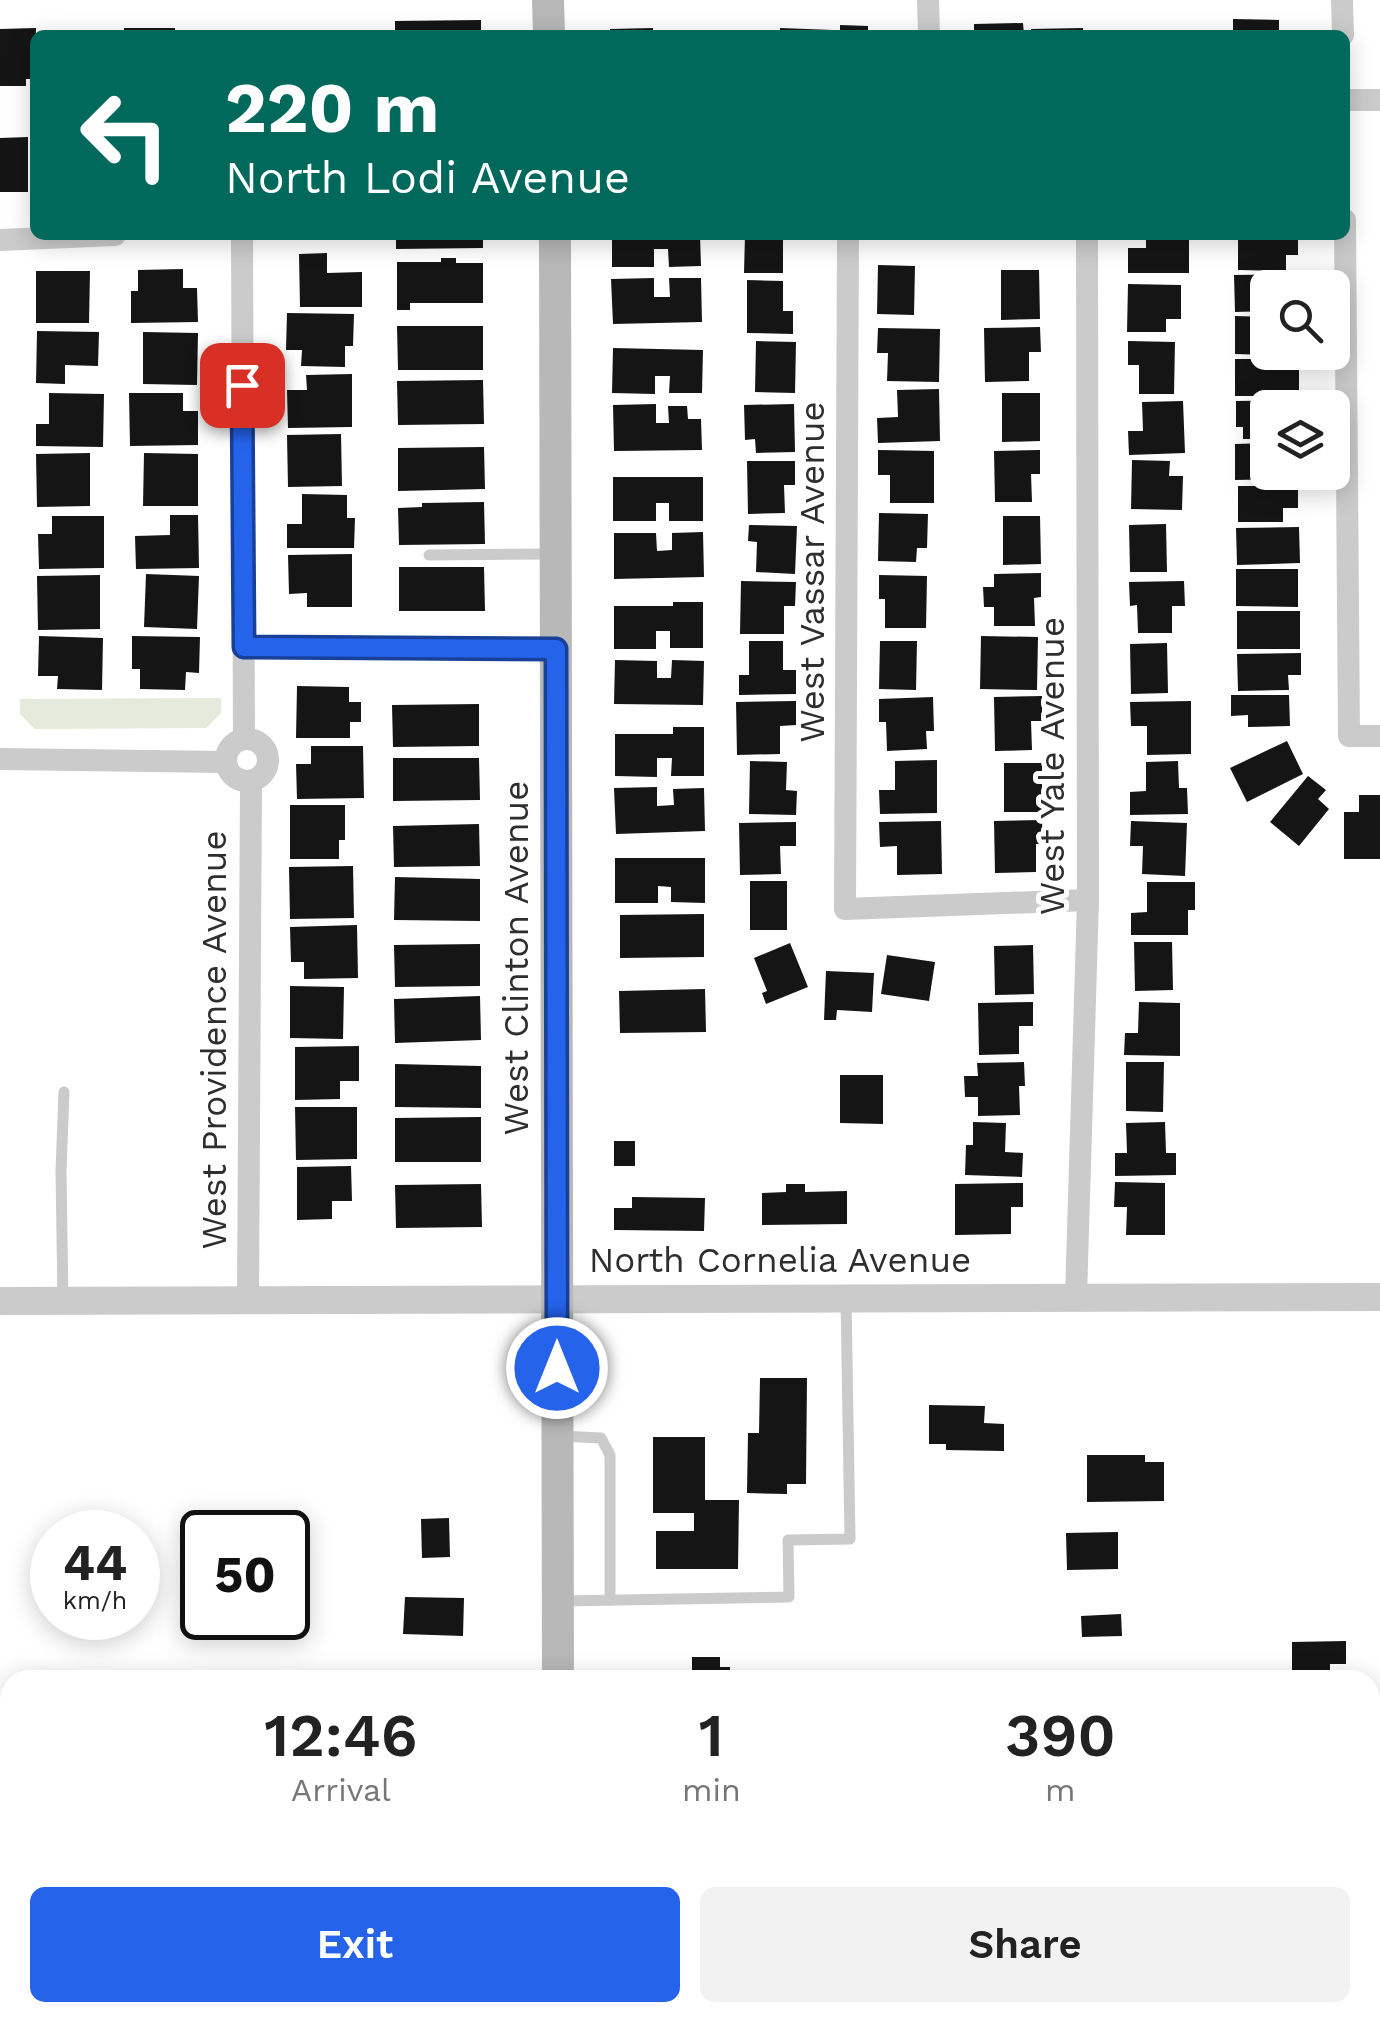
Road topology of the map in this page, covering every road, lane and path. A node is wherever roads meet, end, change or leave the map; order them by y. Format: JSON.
{"nodes":[{"id":1,"x":548,"y":0,"type":"edge"},
{"id":2,"x":928,"y":0,"type":"edge"},
{"id":3,"x":1342,"y":0,"type":"edge"},
{"id":4,"x":549,"y":30,"type":"edge"},
{"id":5,"x":929,"y":30,"type":"edge"},
{"id":6,"x":1343,"y":30,"type":"edge"},
{"id":7,"x":1350,"y":100,"type":"edge"},
{"id":8,"x":1380,"y":100,"type":"edge"},
{"id":9,"x":30,"y":239,"type":"edge"},
{"id":10,"x":0,"y":240,"type":"edge"},
{"id":11,"x":242,"y":240,"type":"edge"},
{"id":12,"x":555,"y":240,"type":"edge"},
{"id":13,"x":848,"y":240,"type":"edge"},
{"id":14,"x":1087,"y":240,"type":"edge"},
{"id":15,"x":1345,"y":240,"type":"edge"},
{"id":16,"x":555,"y":554,"type":"junction"},
{"id":17,"x":428,"y":555,"type":"dead end"},
{"id":18,"x":244,"y":647,"type":"junction"},
{"id":19,"x":556,"y":649,"type":"junction"},
{"id":20,"x":1380,"y":736,"type":"edge"},
{"id":21,"x":244,"y":738,"type":"junction"},
{"id":22,"x":0,"y":760,"type":"edge"},
{"id":23,"x":225,"y":762,"type":"junction"},
{"id":24,"x":250,"y":781,"type":"junction"},
{"id":25,"x":1088,"y":900,"type":"junction"},
{"id":26,"x":64,"y":1092,"type":"dead end"},
{"id":27,"x":1076,"y":1297,"type":"junction"},
{"id":28,"x":1380,"y":1297,"type":"edge"},
{"id":29,"x":846,"y":1298,"type":"junction"},
{"id":30,"x":556,"y":1299,"type":"junction"},
{"id":31,"x":248,"y":1300,"type":"junction"},
{"id":32,"x":0,"y":1301,"type":"edge"},
{"id":33,"x":63,"y":1301,"type":"junction"},
{"id":34,"x":557,"y":1436,"type":"junction"},
{"id":35,"x":610,"y":1600,"type":"junction"},
{"id":36,"x":558,"y":1601,"type":"junction"},
{"id":37,"x":558,"y":1670,"type":"edge"}],
"edges":[{"from":1,"to":4,"type":"main road"},
{"from":2,"to":5,"type":"street"},
{"from":3,"to":6,"type":"street"},
{"from":7,"to":8,"type":"street"},
{"from":9,"to":10,"type":"street"},
{"from":11,"to":18,"type":"street"},
{"from":12,"to":16,"type":"main road","name":"West Clinton Avenue"},
{"from":13,"to":25,"type":"street","name":"West Vassar Avenue"},
{"from":14,"to":25,"type":"street","name":"West Yale Avenue"},
{"from":15,"to":20,"type":"street"},
{"from":16,"to":17,"type":"lane"},
{"from":16,"to":19,"type":"main road","name":"West Clinton Avenue"},
{"from":18,"to":19,"type":"street"},
{"from":18,"to":21,"type":"street"},
{"from":19,"to":30,"type":"main road","name":"West Clinton Avenue"},
{"from":21,"to":23,"type":"street"},
{"from":21,"to":24,"type":"street"},
{"from":22,"to":23,"type":"street"},
{"from":23,"to":24,"type":"street"},
{"from":24,"to":31,"type":"street","name":"West Providence Avenue"},
{"from":25,"to":27,"type":"street","name":"West Yale Avenue"},
{"from":26,"to":33,"type":"lane"},
{"from":27,"to":28,"type":"street","name":"North Cornelia Avenue"},
{"from":27,"to":29,"type":"street","name":"North Cornelia Avenue"},
{"from":29,"to":30,"type":"street","name":"North Cornelia Avenue"},
{"from":29,"to":35,"type":"lane"},
{"from":30,"to":31,"type":"street","name":"North Cornelia Avenue"},
{"from":30,"to":34,"type":"main road","name":"West Clinton Avenue"},
{"from":31,"to":33,"type":"street","name":"North Cornelia Avenue"},
{"from":32,"to":33,"type":"street","name":"North Cornelia Avenue"},
{"from":34,"to":35,"type":"lane"},
{"from":34,"to":36,"type":"main road","name":"West Clinton Avenue"},
{"from":35,"to":36,"type":"lane"},
{"from":36,"to":37,"type":"main road","name":"West Clinton Avenue"}]}
